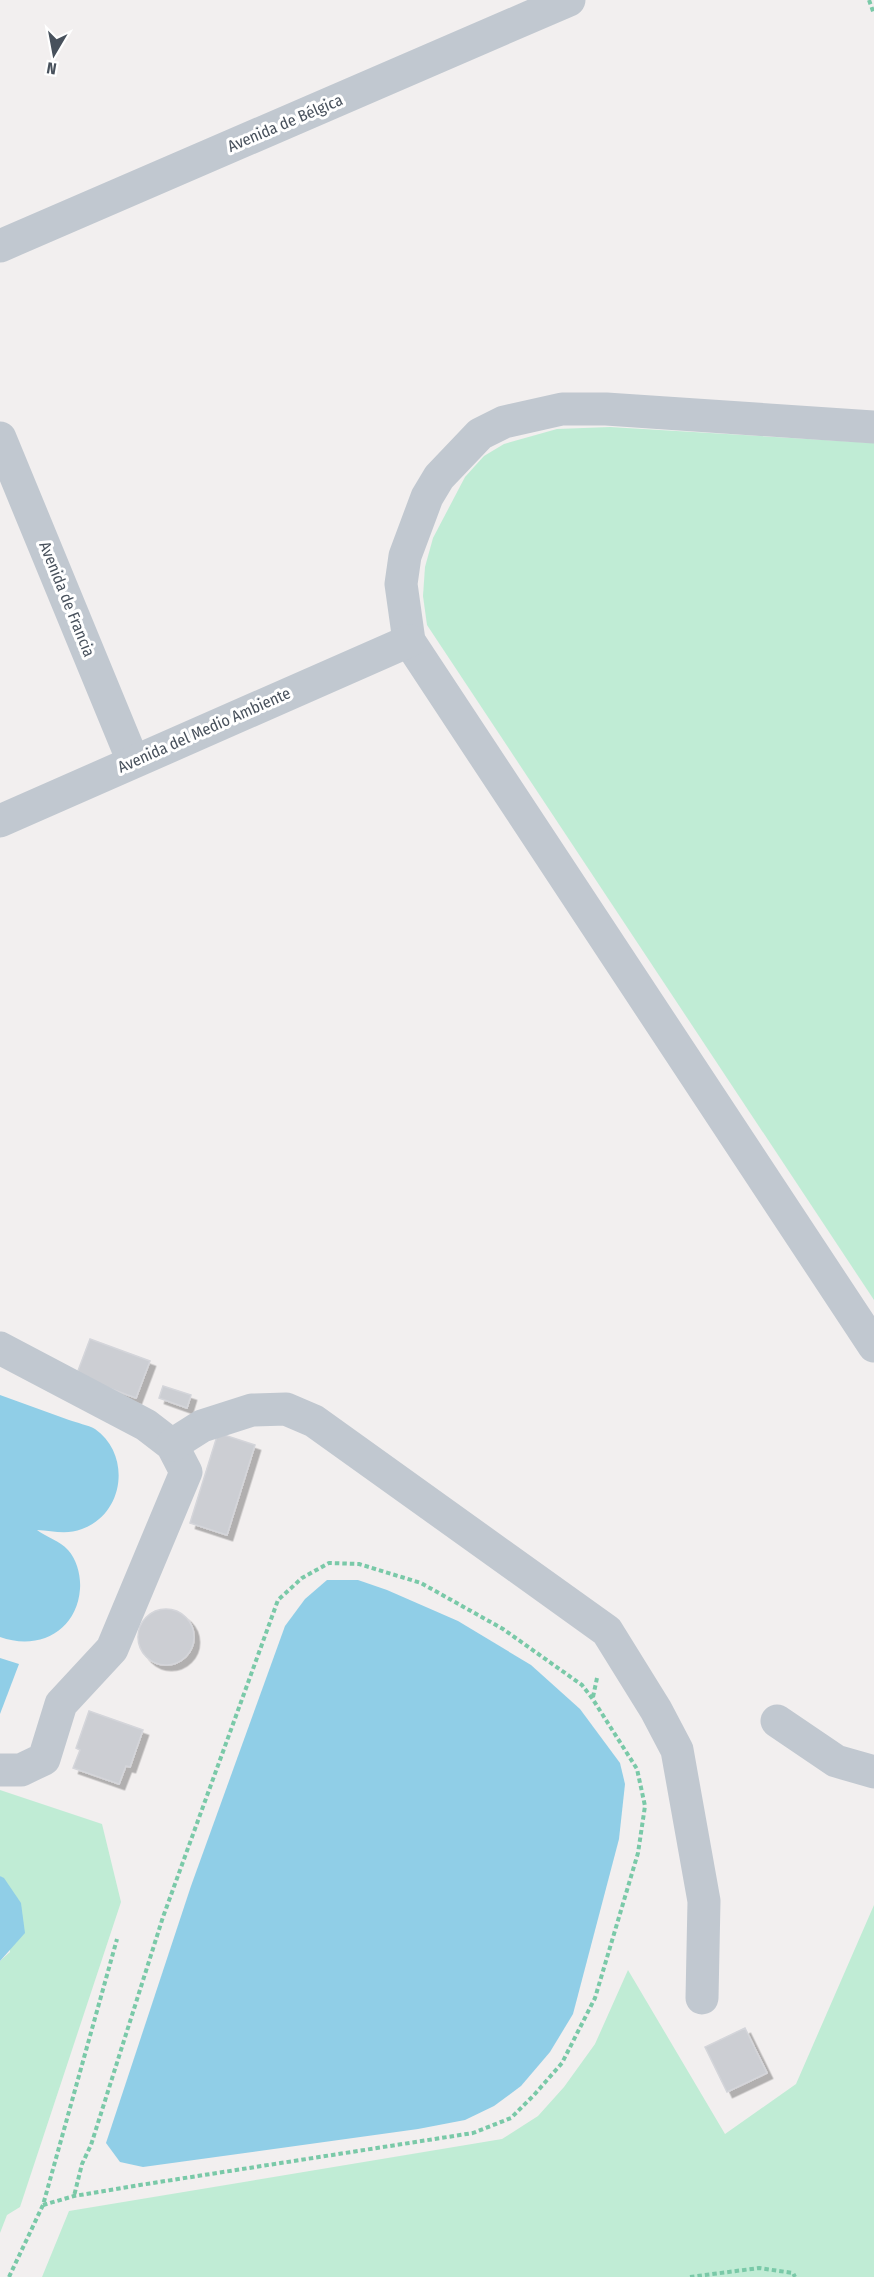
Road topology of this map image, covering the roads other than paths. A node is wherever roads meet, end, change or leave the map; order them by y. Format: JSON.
{"nodes":[{"id":1,"x":569,"y":0,"type":"edge"},
{"id":2,"x":0,"y":246,"type":"edge"},
{"id":3,"x":874,"y":427,"type":"edge"},
{"id":4,"x":0,"y":438,"type":"edge"},
{"id":5,"x":409,"y":641,"type":"junction"},
{"id":6,"x":133,"y":761,"type":"junction"},
{"id":7,"x":0,"y":821,"type":"edge"},
{"id":8,"x":874,"y":1346,"type":"edge"},
{"id":9,"x":0,"y":1348,"type":"edge"},
{"id":10,"x":172,"y":1445,"type":"junction"},
{"id":11,"x":777,"y":1721,"type":"dead end"},
{"id":12,"x":0,"y":1770,"type":"edge"},
{"id":13,"x":874,"y":1772,"type":"edge"},
{"id":14,"x":702,"y":1998,"type":"dead end"}],
"edges":[{"from":1,"to":2,"type":"street","name":"Avenida de Bélgica"},
{"from":3,"to":5,"type":"street"},
{"from":4,"to":6,"type":"street","name":"Avenida de Francia"},
{"from":5,"to":6,"type":"street","name":"Avenida del Medio Ambiente"},
{"from":5,"to":8,"type":"street"},
{"from":6,"to":7,"type":"street","name":"Avenida del Medio Ambiente"},
{"from":9,"to":10,"type":"street"},
{"from":10,"to":12,"type":"street"},
{"from":10,"to":14,"type":"street"},
{"from":11,"to":13,"type":"street"}]}
